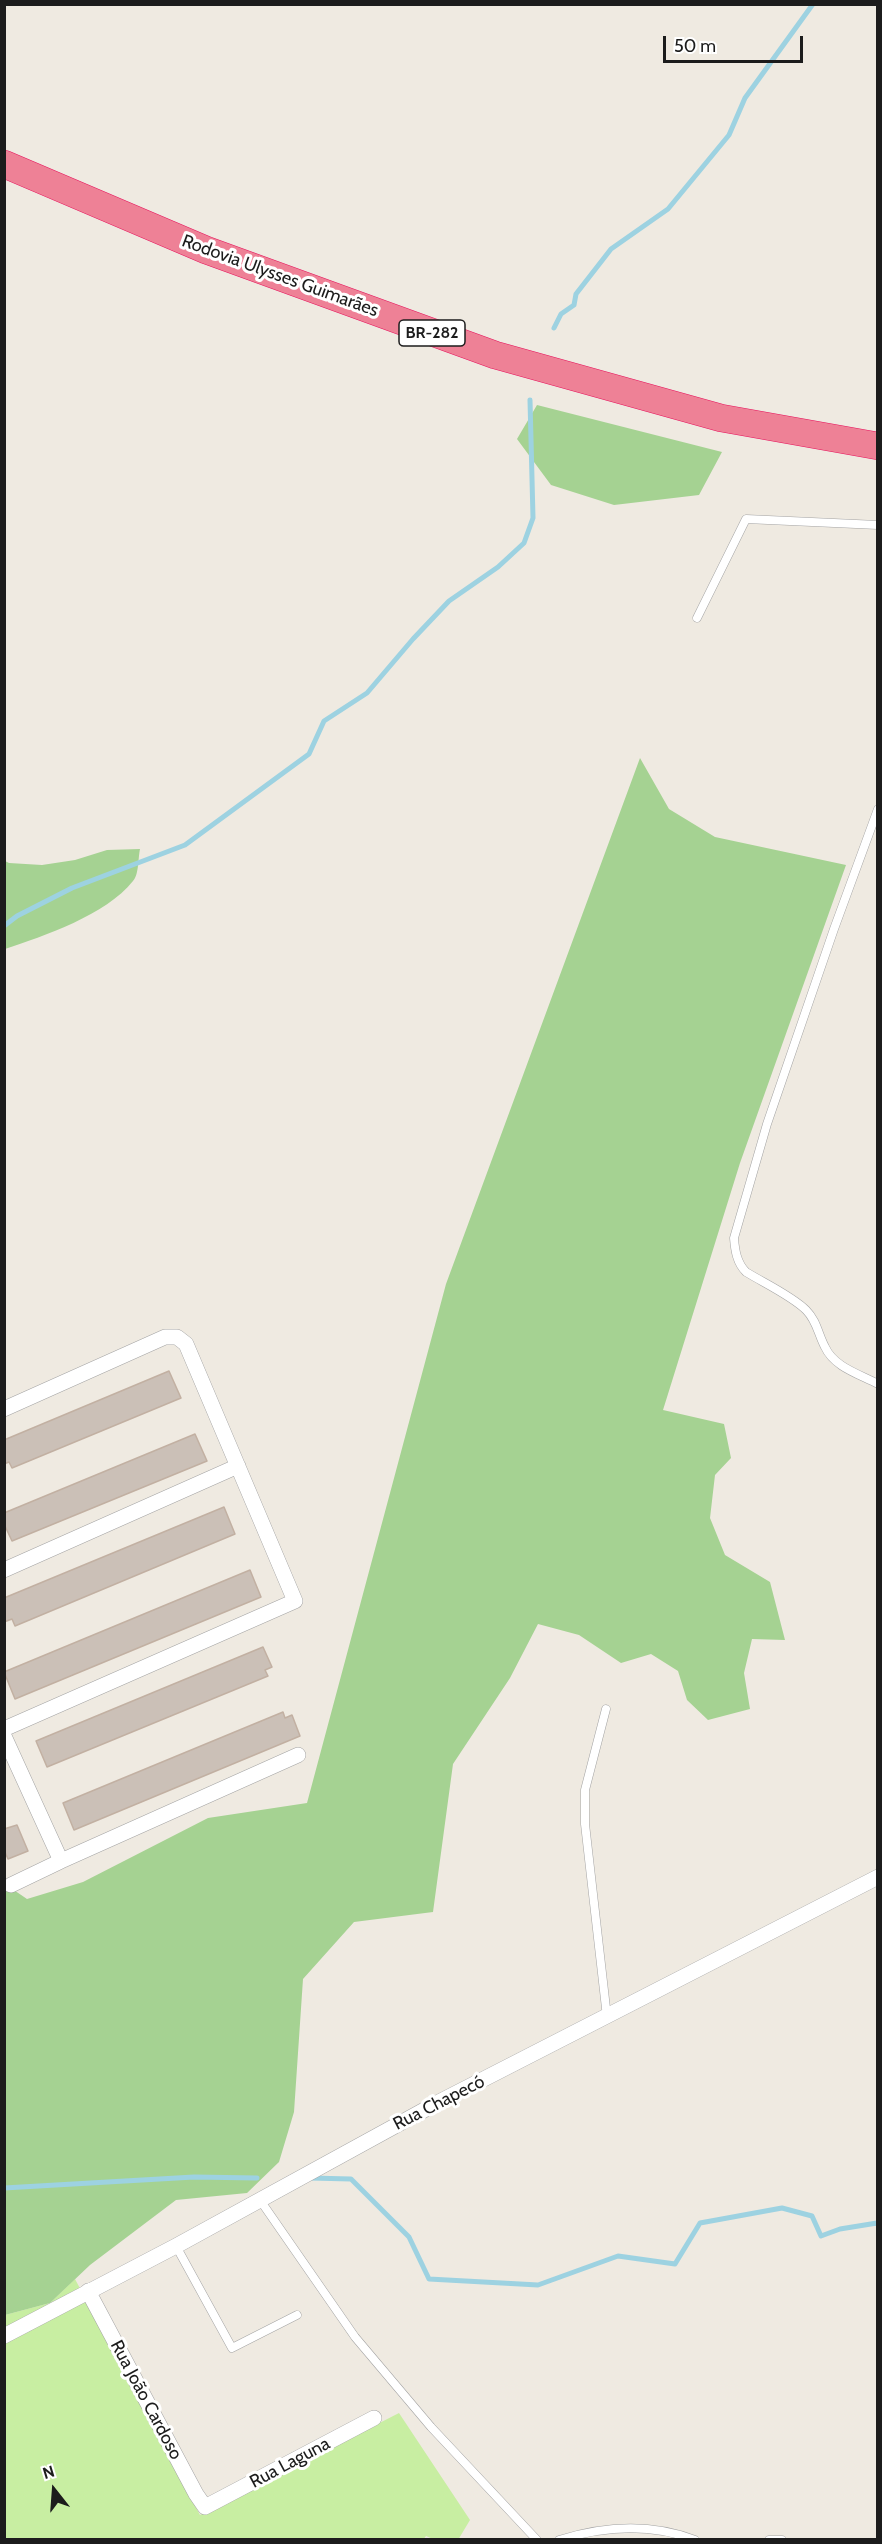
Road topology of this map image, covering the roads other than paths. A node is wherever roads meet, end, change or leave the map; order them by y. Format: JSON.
{"nodes":[{"id":1,"x":4,"y":164,"type":"edge"},
{"id":2,"x":878,"y":446,"type":"edge"},
{"id":3,"x":878,"y":525,"type":"edge"},
{"id":4,"x":698,"y":618,"type":"dead end"},
{"id":5,"x":878,"y":809,"type":"edge"},
{"id":6,"x":878,"y":1384,"type":"edge"},
{"id":7,"x":4,"y":1409,"type":"edge"},
{"id":8,"x":238,"y":1466,"type":"junction"},
{"id":9,"x":4,"y":1570,"type":"edge"},
{"id":10,"x":606,"y":1708,"type":"dead end"},
{"id":11,"x":4,"y":1729,"type":"edge"},
{"id":12,"x":4,"y":1736,"type":"edge"},
{"id":13,"x":298,"y":1755,"type":"dead end"},
{"id":14,"x":61,"y":1861,"type":"junction"},
{"id":15,"x":878,"y":1877,"type":"edge"},
{"id":16,"x":11,"y":1885,"type":"dead end"},
{"id":17,"x":607,"y":2017,"type":"junction"},
{"id":18,"x":260,"y":2200,"type":"junction"},
{"id":19,"x":176,"y":2246,"type":"junction"},
{"id":20,"x":88,"y":2291,"type":"junction"},
{"id":21,"x":297,"y":2315,"type":"dead end"},
{"id":22,"x":4,"y":2336,"type":"edge"},
{"id":23,"x":374,"y":2418,"type":"dead end"},
{"id":24,"x":205,"y":2507,"type":"joint"},
{"id":25,"x":537,"y":2540,"type":"edge"},
{"id":26,"x":559,"y":2540,"type":"edge"},
{"id":27,"x":695,"y":2540,"type":"edge"},
{"id":28,"x":769,"y":2540,"type":"edge"},
{"id":29,"x":782,"y":2540,"type":"edge"}],
"edges":[{"from":1,"to":2,"type":"highway","name":"Rodovia Ulysses Guimarães","number":"BR-282"},
{"from":3,"to":4,"type":"lane"},
{"from":5,"to":6,"type":"lane"},
{"from":7,"to":8,"type":"street"},
{"from":8,"to":9,"type":"street"},
{"from":8,"to":11,"type":"street"},
{"from":10,"to":17,"type":"lane"},
{"from":12,"to":14,"type":"street"},
{"from":13,"to":14,"type":"street"},
{"from":14,"to":16,"type":"street"},
{"from":15,"to":17,"type":"street","name":"Rua Chapecó"},
{"from":17,"to":18,"type":"street","name":"Rua Chapecó"},
{"from":18,"to":19,"type":"street","name":"Rua Chapecó"},
{"from":18,"to":25,"type":"lane"},
{"from":19,"to":20,"type":"street","name":"Rua Chapecó"},
{"from":19,"to":21,"type":"lane"},
{"from":20,"to":22,"type":"street","name":"Rua Chapecó"},
{"from":20,"to":24,"type":"street","name":"Rua João Cardoso"},
{"from":23,"to":24,"type":"street","name":"Rua Laguna"},
{"from":26,"to":27,"type":"lane"},
{"from":28,"to":29,"type":"lane"}]}
